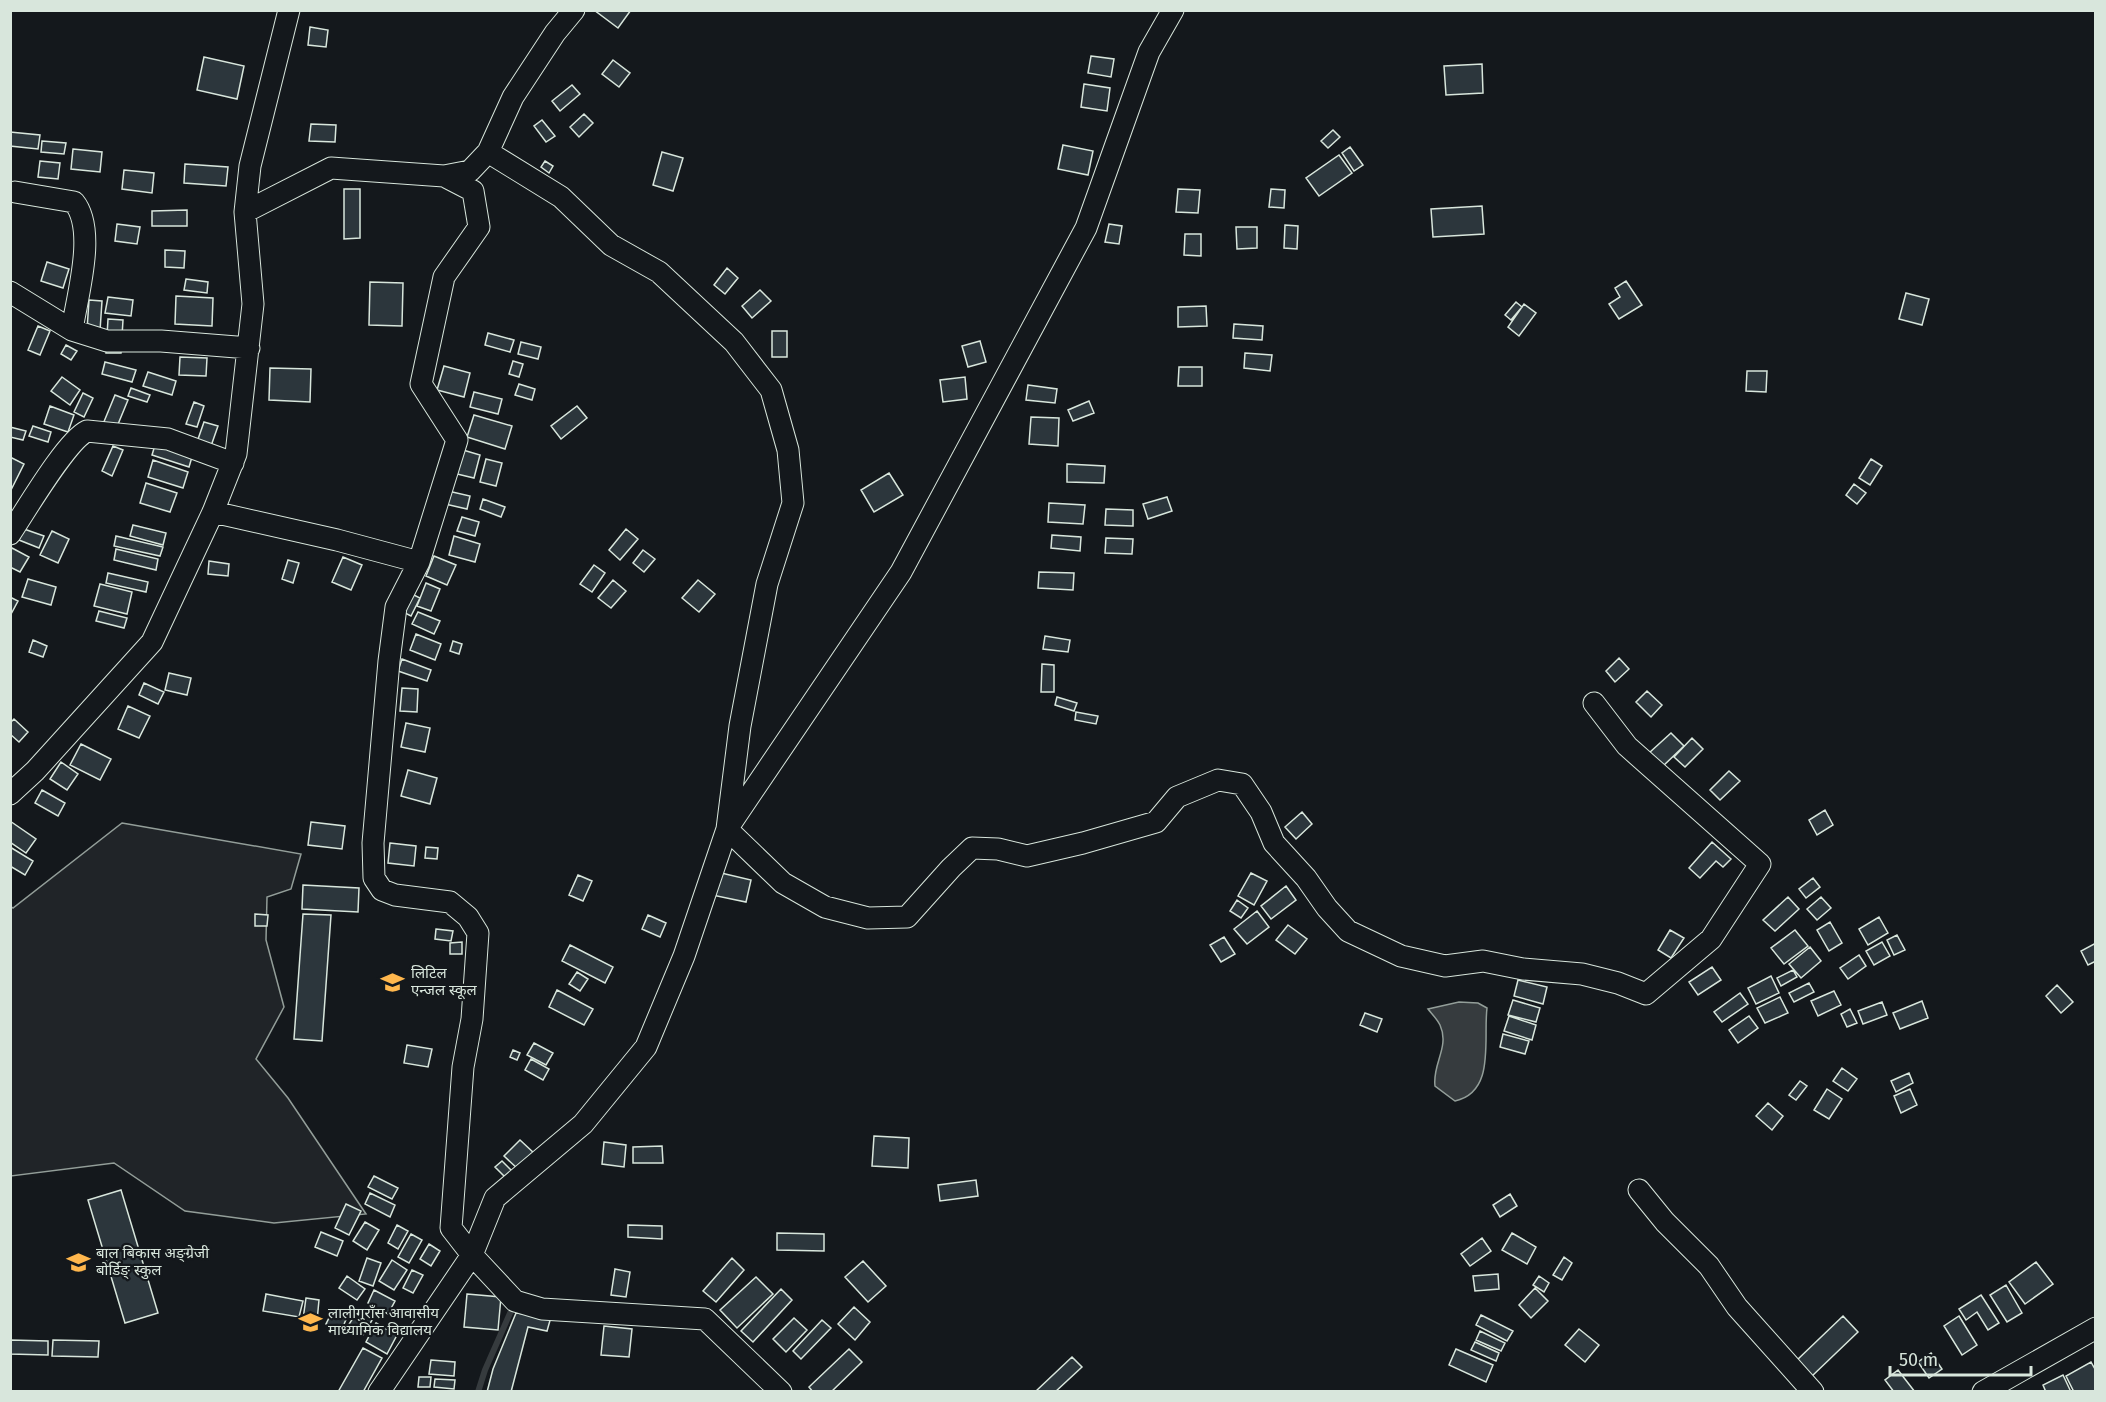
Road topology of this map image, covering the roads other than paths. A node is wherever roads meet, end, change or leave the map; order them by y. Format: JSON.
{"nodes":[{"id":1,"x":289,"y":10,"type":"edge"},
{"id":2,"x":574,"y":10,"type":"edge"},
{"id":3,"x":1173,"y":10,"type":"edge"},
{"id":4,"x":488,"y":153,"type":"junction"},
{"id":5,"x":444,"y":176,"type":"junction"},
{"id":6,"x":15,"y":192,"type":"dead end"},
{"id":7,"x":245,"y":212,"type":"junction"},
{"id":8,"x":10,"y":292,"type":"edge"},
{"id":9,"x":72,"y":330,"type":"junction"},
{"id":10,"x":249,"y":348,"type":"junction"},
{"id":11,"x":233,"y":463,"type":"junction"},
{"id":12,"x":213,"y":512,"type":"junction"},
{"id":13,"x":10,"y":534,"type":"edge"},
{"id":14,"x":419,"y":562,"type":"junction"},
{"id":15,"x":1594,"y":703,"type":"dead end"},
{"id":16,"x":10,"y":794,"type":"edge"},
{"id":17,"x":728,"y":829,"type":"junction"},
{"id":18,"x":1639,"y":1190,"type":"dead end"},
{"id":19,"x":472,"y":1256,"type":"junction"},
{"id":20,"x":2096,"y":1328,"type":"edge"},
{"id":21,"x":379,"y":1392,"type":"edge"},
{"id":22,"x":782,"y":1392,"type":"edge"},
{"id":23,"x":1813,"y":1392,"type":"edge"},
{"id":24,"x":1983,"y":1392,"type":"edge"}],
"edges":[{"from":1,"to":7,"type":"street"},
{"from":2,"to":4,"type":"street"},
{"from":3,"to":17,"type":"street"},
{"from":4,"to":5,"type":"street"},
{"from":4,"to":17,"type":"street"},
{"from":5,"to":7,"type":"street"},
{"from":5,"to":14,"type":"street"},
{"from":6,"to":9,"type":"street"},
{"from":7,"to":10,"type":"street"},
{"from":8,"to":9,"type":"street"},
{"from":9,"to":10,"type":"street"},
{"from":10,"to":11,"type":"street"},
{"from":11,"to":12,"type":"street"},
{"from":11,"to":13,"type":"street"},
{"from":12,"to":14,"type":"street"},
{"from":12,"to":16,"type":"street"},
{"from":14,"to":19,"type":"street"},
{"from":15,"to":17,"type":"street"},
{"from":17,"to":19,"type":"street"},
{"from":18,"to":23,"type":"street"},
{"from":19,"to":21,"type":"street"},
{"from":19,"to":22,"type":"street"},
{"from":20,"to":24,"type":"street"}]}
